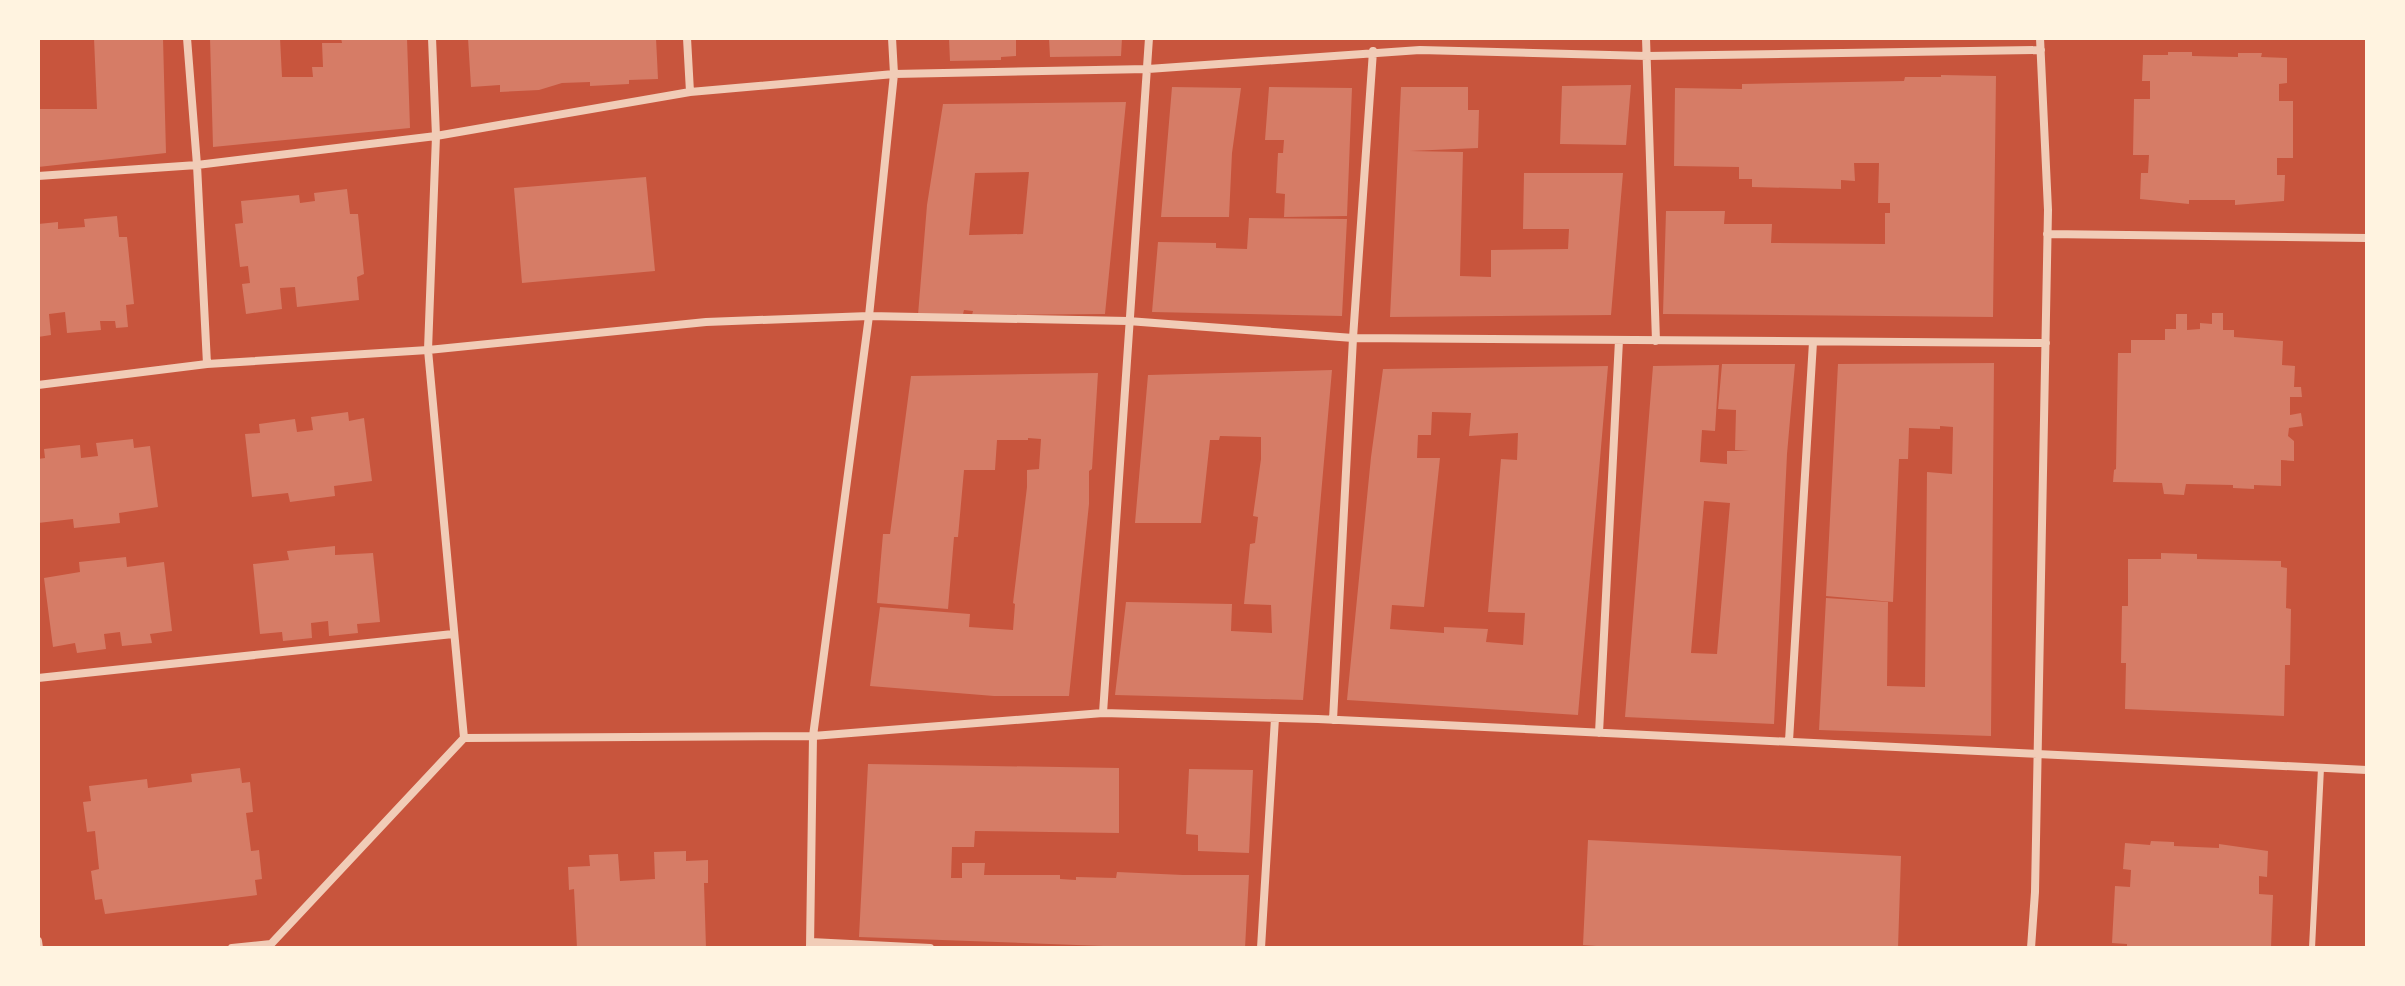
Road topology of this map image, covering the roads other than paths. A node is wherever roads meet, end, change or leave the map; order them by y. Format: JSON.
{"nodes":[{"id":1,"x":187,"y":38,"type":"edge"},
{"id":2,"x":432,"y":38,"type":"edge"},
{"id":3,"x":687,"y":38,"type":"edge"},
{"id":4,"x":892,"y":38,"type":"edge"},
{"id":5,"x":1149,"y":38,"type":"edge"},
{"id":6,"x":1419,"y":38,"type":"edge"},
{"id":7,"x":1646,"y":38,"type":"edge"},
{"id":8,"x":2040,"y":38,"type":"edge"},
{"id":9,"x":1420,"y":50,"type":"junction"},
{"id":10,"x":2041,"y":50,"type":"junction"},
{"id":11,"x":1373,"y":51,"type":"junction"},
{"id":12,"x":1647,"y":56,"type":"junction"},
{"id":13,"x":1148,"y":69,"type":"junction"},
{"id":14,"x":894,"y":74,"type":"junction"},
{"id":15,"x":690,"y":92,"type":"junction"},
{"id":16,"x":436,"y":136,"type":"junction"},
{"id":17,"x":197,"y":165,"type":"junction"},
{"id":18,"x":38,"y":176,"type":"edge"},
{"id":19,"x":2047,"y":234,"type":"junction"},
{"id":20,"x":2367,"y":238,"type":"edge"},
{"id":21,"x":869,"y":316,"type":"junction"},
{"id":22,"x":1128,"y":321,"type":"junction"},
{"id":23,"x":1353,"y":338,"type":"junction"},
{"id":24,"x":1619,"y":340,"type":"junction"},
{"id":25,"x":1656,"y":341,"type":"junction"},
{"id":26,"x":1813,"y":342,"type":"junction"},
{"id":27,"x":2046,"y":343,"type":"junction"},
{"id":28,"x":428,"y":350,"type":"junction"},
{"id":29,"x":207,"y":364,"type":"junction"},
{"id":30,"x":38,"y":385,"type":"edge"},
{"id":31,"x":453,"y":634,"type":"junction"},
{"id":32,"x":38,"y":678,"type":"edge"},
{"id":33,"x":1103,"y":713,"type":"junction"},
{"id":34,"x":1275,"y":718,"type":"junction"},
{"id":35,"x":1333,"y":720,"type":"junction"},
{"id":36,"x":1599,"y":733,"type":"junction"},
{"id":37,"x":813,"y":736,"type":"junction"},
{"id":38,"x":464,"y":738,"type":"junction"},
{"id":39,"x":1789,"y":741,"type":"junction"},
{"id":40,"x":2037,"y":753,"type":"junction"},
{"id":41,"x":2321,"y":768,"type":"junction"},
{"id":42,"x":2367,"y":770,"type":"edge"},
{"id":43,"x":38,"y":941,"type":"edge"},
{"id":44,"x":810,"y":945,"type":"edge"},
{"id":45,"x":39,"y":948,"type":"edge"},
{"id":46,"x":232,"y":948,"type":"edge"},
{"id":47,"x":930,"y":948,"type":"edge"},
{"id":48,"x":1261,"y":948,"type":"edge"},
{"id":49,"x":2031,"y":948,"type":"edge"},
{"id":50,"x":2312,"y":948,"type":"edge"}],
"edges":[{"from":1,"to":17,"type":"street"},
{"from":2,"to":16,"type":"street"},
{"from":3,"to":15,"type":"street"},
{"from":4,"to":14,"type":"street"},
{"from":5,"to":13,"type":"street"},
{"from":6,"to":9,"type":"street"},
{"from":7,"to":12,"type":"street"},
{"from":8,"to":10,"type":"street"},
{"from":9,"to":11,"type":"street"},
{"from":9,"to":12,"type":"street"},
{"from":10,"to":12,"type":"street"},
{"from":10,"to":19,"type":"street"},
{"from":11,"to":13,"type":"street"},
{"from":11,"to":23,"type":"street"},
{"from":12,"to":25,"type":"street"},
{"from":13,"to":14,"type":"street"},
{"from":13,"to":22,"type":"street"},
{"from":14,"to":15,"type":"street"},
{"from":14,"to":21,"type":"street"},
{"from":15,"to":16,"type":"street"},
{"from":16,"to":17,"type":"street"},
{"from":16,"to":28,"type":"street"},
{"from":17,"to":18,"type":"street"},
{"from":17,"to":29,"type":"street"},
{"from":19,"to":20,"type":"street"},
{"from":19,"to":27,"type":"street"},
{"from":21,"to":22,"type":"street"},
{"from":21,"to":28,"type":"street"},
{"from":21,"to":37,"type":"street"},
{"from":22,"to":23,"type":"street"},
{"from":22,"to":33,"type":"street"},
{"from":23,"to":24,"type":"street"},
{"from":23,"to":35,"type":"street"},
{"from":24,"to":25,"type":"street"},
{"from":24,"to":36,"type":"street"},
{"from":25,"to":26,"type":"street"},
{"from":26,"to":27,"type":"street"},
{"from":26,"to":39,"type":"street"},
{"from":27,"to":40,"type":"street"},
{"from":28,"to":29,"type":"street"},
{"from":28,"to":31,"type":"street"},
{"from":29,"to":30,"type":"street"},
{"from":31,"to":32,"type":"street"},
{"from":31,"to":38,"type":"street"},
{"from":33,"to":34,"type":"street"},
{"from":33,"to":37,"type":"street"},
{"from":34,"to":35,"type":"street"},
{"from":34,"to":48,"type":"street"},
{"from":35,"to":36,"type":"street"},
{"from":36,"to":39,"type":"street"},
{"from":37,"to":38,"type":"street"},
{"from":37,"to":44,"type":"street"},
{"from":38,"to":46,"type":"street"},
{"from":39,"to":40,"type":"street"},
{"from":40,"to":41,"type":"street"},
{"from":40,"to":49,"type":"street"},
{"from":41,"to":42,"type":"street"},
{"from":41,"to":50,"type":"lane"},
{"from":43,"to":45,"type":"street"},
{"from":44,"to":47,"type":"street"}]}
